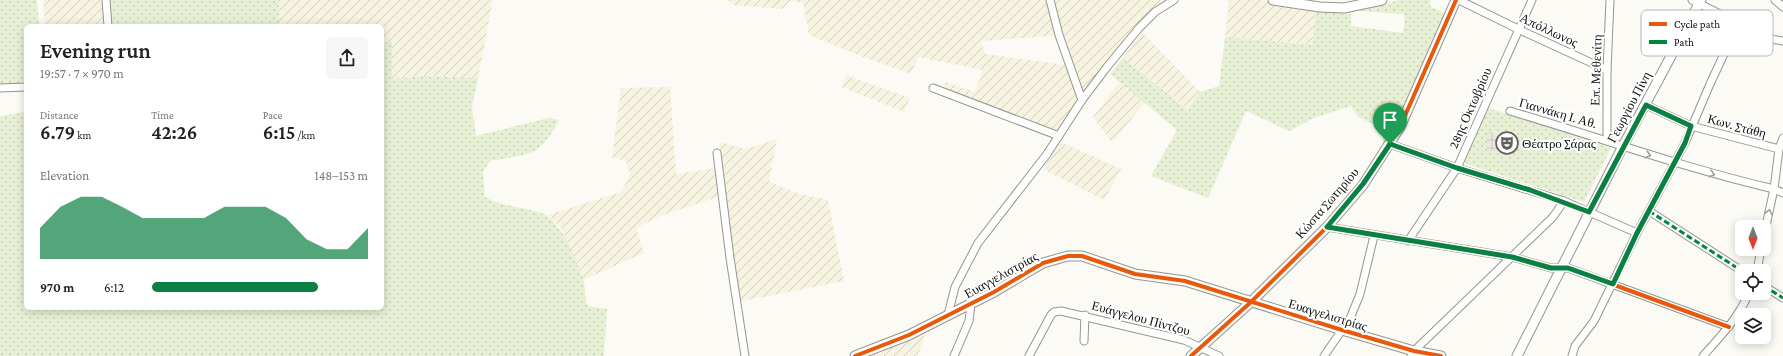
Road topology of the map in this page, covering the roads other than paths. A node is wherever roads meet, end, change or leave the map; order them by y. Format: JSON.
{"nodes":[{"id":1,"x":106,"y":0,"type":"edge"},
{"id":2,"x":1050,"y":0,"type":"edge"},
{"id":3,"x":1174,"y":0,"type":"edge"},
{"id":4,"x":1273,"y":0,"type":"edge"},
{"id":5,"x":1382,"y":0,"type":"edge"},
{"id":6,"x":1458,"y":0,"type":"edge"},
{"id":7,"x":1532,"y":0,"type":"edge"},
{"id":8,"x":1610,"y":0,"type":"edge"},
{"id":9,"x":1775,"y":0,"type":"edge"},
{"id":10,"x":1698,"y":1,"type":"edge"},
{"id":11,"x":1783,"y":7,"type":"edge"},
{"id":12,"x":1694,"y":10,"type":"edge"},
{"id":13,"x":1714,"y":10,"type":"edge"},
{"id":14,"x":108,"y":24,"type":"edge"},
{"id":15,"x":1520,"y":30,"type":"junction"},
{"id":16,"x":1773,"y":40,"type":"edge"},
{"id":17,"x":1783,"y":42,"type":"edge"},
{"id":18,"x":1670,"y":56,"type":"edge"},
{"id":19,"x":1723,"y":56,"type":"edge"},
{"id":20,"x":1607,"y":70,"type":"junction"},
{"id":21,"x":24,"y":87,"type":"edge"},
{"id":22,"x":0,"y":88,"type":"edge"},
{"id":23,"x":932,"y":88,"type":"dead end"},
{"id":24,"x":1082,"y":100,"type":"junction"},
{"id":25,"x":1646,"y":105,"type":"junction"},
{"id":26,"x":1510,"y":111,"type":"dead end"},
{"id":27,"x":1691,"y":126,"type":"junction"},
{"id":28,"x":1059,"y":136,"type":"junction"},
{"id":29,"x":1783,"y":138,"type":"edge"},
{"id":30,"x":1607,"y":140,"type":"junction"},
{"id":31,"x":1390,"y":144,"type":"junction"},
{"id":32,"x":1623,"y":146,"type":"junction"},
{"id":33,"x":1779,"y":149,"type":"junction"},
{"id":34,"x":717,"y":153,"type":"dead end"},
{"id":35,"x":1674,"y":164,"type":"junction"},
{"id":36,"x":1457,"y":168,"type":"junction"},
{"id":37,"x":1774,"y":189,"type":"junction"},
{"id":38,"x":1783,"y":193,"type":"edge"},
{"id":39,"x":1564,"y":201,"type":"junction"},
{"id":40,"x":1649,"y":211,"type":"junction"},
{"id":41,"x":1589,"y":212,"type":"junction"},
{"id":42,"x":1767,"y":220,"type":"edge"},
{"id":43,"x":1327,"y":227,"type":"junction"},
{"id":44,"x":1637,"y":233,"type":"junction"},
{"id":45,"x":1374,"y":236,"type":"junction"},
{"id":46,"x":1408,"y":241,"type":"junction"},
{"id":47,"x":1512,"y":257,"type":"junction"},
{"id":48,"x":1735,"y":267,"type":"edge"},
{"id":49,"x":1560,"y":268,"type":"junction"},
{"id":50,"x":1613,"y":284,"type":"junction"},
{"id":51,"x":1771,"y":290,"type":"edge"},
{"id":52,"x":1783,"y":298,"type":"edge"},
{"id":53,"x":1746,"y":300,"type":"edge"},
{"id":54,"x":1251,"y":302,"type":"junction"},
{"id":55,"x":971,"y":304,"type":"junction"},
{"id":56,"x":948,"y":315,"type":"junction"},
{"id":57,"x":1085,"y":315,"type":"junction"},
{"id":58,"x":1729,"y":328,"type":"junction"},
{"id":59,"x":1344,"y":331,"type":"junction"},
{"id":60,"x":1084,"y":340,"type":"dead end"},
{"id":61,"x":1200,"y":347,"type":"junction"},
{"id":62,"x":1412,"y":353,"type":"edge"},
{"id":63,"x":745,"y":356,"type":"edge"},
{"id":64,"x":855,"y":356,"type":"edge"},
{"id":65,"x":954,"y":356,"type":"edge"},
{"id":66,"x":1029,"y":356,"type":"edge"},
{"id":67,"x":1192,"y":356,"type":"edge"},
{"id":68,"x":1219,"y":356,"type":"edge"},
{"id":69,"x":1324,"y":356,"type":"edge"},
{"id":70,"x":1441,"y":356,"type":"edge"},
{"id":71,"x":1517,"y":356,"type":"edge"},
{"id":72,"x":1572,"y":356,"type":"edge"},
{"id":73,"x":1703,"y":356,"type":"edge"}],
"edges":[{"from":1,"to":14,"type":"street"},
{"from":2,"to":24,"type":"street"},
{"from":3,"to":24,"type":"street"},
{"from":4,"to":5,"type":"street"},
{"from":6,"to":15,"type":"street","name":"Απόλλωνος"},
{"from":6,"to":31,"type":"street","name":"Κώστα Σωτηρίου"},
{"from":7,"to":15,"type":"street","name":"28ης Οκτωβρίου"},
{"from":8,"to":20,"type":"street","name":"Επ. Μεθενίτη"},
{"from":9,"to":11,"type":"street"},
{"from":10,"to":12,"type":"street","name":"Γεωργίου Πίνη"},
{"from":10,"to":13,"type":"street"},
{"from":15,"to":20,"type":"street","name":"Απόλλωνος"},
{"from":15,"to":36,"type":"street","name":"28ης Οκτωβρίου"},
{"from":16,"to":17,"type":"street"},
{"from":18,"to":25,"type":"street","name":"Γεωργίου Πίνη"},
{"from":19,"to":27,"type":"street"},
{"from":20,"to":30,"type":"street","name":"Επ. Μεθενίτη"},
{"from":21,"to":22,"type":"street"},
{"from":23,"to":28,"type":"street"},
{"from":24,"to":28,"type":"street"},
{"from":25,"to":27,"type":"street","name":"Κων. Στάθη"},
{"from":25,"to":32,"type":"street","name":"Γεωργίου Πίνη"},
{"from":26,"to":30,"type":"street","name":"Γιαννάκη Ι. Αθ."},
{"from":27,"to":33,"type":"street","name":"Κων. Στάθη"},
{"from":27,"to":35,"type":"street"},
{"from":28,"to":56,"type":"street"},
{"from":29,"to":33,"type":"street"},
{"from":30,"to":32,"type":"street","name":"Γιαννάκη Ι. Αθ."},
{"from":31,"to":36,"type":"street"},
{"from":31,"to":43,"type":"street","name":"Κώστα Σωτηρίου"},
{"from":32,"to":35,"type":"street","name":"Γιαννάκη Ι. Αθ.","one_way":true},
{"from":32,"to":41,"type":"street","name":"Γεωργίου Πίνη"},
{"from":33,"to":37,"type":"street"},
{"from":34,"to":63,"type":"street"},
{"from":35,"to":37,"type":"street","name":"Γιαννάκη Ι. Αθ.","one_way":true},
{"from":35,"to":40,"type":"street"},
{"from":36,"to":39,"type":"street"},
{"from":36,"to":46,"type":"street","name":"28ης Οκτωβρίου"},
{"from":37,"to":38,"type":"street","name":"Γιαννάκη Ι. Αθ."},
{"from":42,"to":37,"type":"street","one_way":true},
{"from":39,"to":41,"type":"street"},
{"from":39,"to":47,"type":"street"},
{"from":40,"to":44,"type":"street"},
{"from":40,"to":48,"type":"street"},
{"from":41,"to":44,"type":"street"},
{"from":41,"to":49,"type":"street","name":"Γεωργίου Πίνη"},
{"from":43,"to":45,"type":"street"},
{"from":43,"to":54,"type":"street","name":"Κώστα Σωτηρίου"},
{"from":44,"to":50,"type":"street"},
{"from":45,"to":46,"type":"street"},
{"from":45,"to":59,"type":"street"},
{"from":46,"to":47,"type":"street"},
{"from":47,"to":49,"type":"street"},
{"from":47,"to":62,"type":"street"},
{"from":49,"to":50,"type":"street"},
{"from":49,"to":71,"type":"street","name":"Γεωργίου Πίνη"},
{"from":50,"to":58,"type":"street"},
{"from":50,"to":72,"type":"street"},
{"from":51,"to":52,"type":"street"},
{"from":53,"to":58,"type":"street"},
{"from":54,"to":55,"type":"street","name":"Ευαγγελιστρίας"},
{"from":54,"to":59,"type":"street","name":"Ευαγγελιστρίας"},
{"from":54,"to":61,"type":"street","name":"Κώστα Σωτηρίου"},
{"from":55,"to":56,"type":"street","name":"Ευαγγελιστρίας"},
{"from":55,"to":65,"type":"street"},
{"from":56,"to":64,"type":"street","name":"Ευαγγελιστρίας"},
{"from":57,"to":60,"type":"street"},
{"from":57,"to":61,"type":"street","name":"Ευάγγελου Πίντζου"},
{"from":57,"to":66,"type":"street","name":"Ευάγγελου Πίντζου"},
{"from":58,"to":73,"type":"street"},
{"from":59,"to":62,"type":"street","name":"Ευαγγελιστρίας"},
{"from":59,"to":69,"type":"street"},
{"from":61,"to":67,"type":"street","name":"Κώστα Σωτηρίου"},
{"from":61,"to":68,"type":"street","name":"Ευάγγελου Πίντζου"},
{"from":62,"to":70,"type":"street","name":"Ευαγγελιστρίας"}]}
